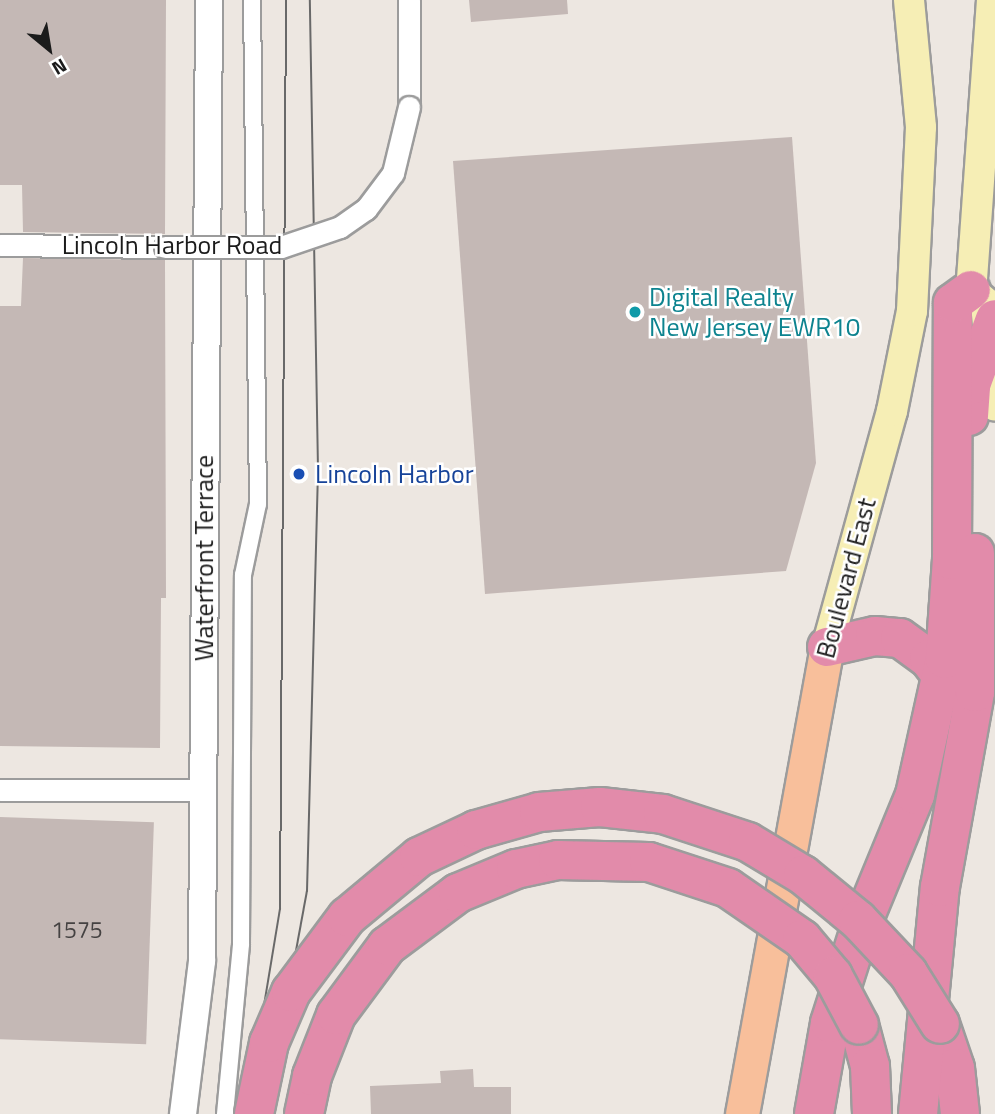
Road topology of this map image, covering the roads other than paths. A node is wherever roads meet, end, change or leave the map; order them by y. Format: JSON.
{"nodes":[{"id":1,"x":209,"y":0,"type":"edge"},
{"id":2,"x":252,"y":0,"type":"edge"},
{"id":3,"x":409,"y":0,"type":"edge"},
{"id":4,"x":909,"y":0,"type":"edge"},
{"id":5,"x":992,"y":0,"type":"edge"},
{"id":6,"x":0,"y":245,"type":"edge"},
{"id":7,"x":971,"y":290,"type":"junction"},
{"id":8,"x":991,"y":328,"type":"edge"},
{"id":9,"x":995,"y":406,"type":"edge"},
{"id":10,"x":827,"y":647,"type":"junction"},
{"id":11,"x":942,"y":675,"type":"junction"},
{"id":12,"x":971,"y":717,"type":"junction"},
{"id":13,"x":0,"y":790,"type":"edge"},
{"id":14,"x":204,"y":790,"type":"junction"},
{"id":15,"x":183,"y":1114,"type":"edge"},
{"id":16,"x":225,"y":1114,"type":"edge"},
{"id":17,"x":254,"y":1114,"type":"edge"},
{"id":18,"x":304,"y":1114,"type":"edge"},
{"id":19,"x":741,"y":1114,"type":"edge"},
{"id":20,"x":814,"y":1114,"type":"edge"},
{"id":21,"x":872,"y":1114,"type":"edge"},
{"id":22,"x":918,"y":1114,"type":"edge"},
{"id":23,"x":960,"y":1114,"type":"edge"}],
"edges":[{"from":1,"to":14,"type":"street","name":"Waterfront Terrace"},
{"from":2,"to":16,"type":"street"},
{"from":3,"to":6,"type":"street","name":"Lincoln Harbor Road","bridge":true},
{"from":4,"to":10,"type":"main road","name":"Boulevard East"},
{"from":5,"to":7,"type":"main road"},
{"from":7,"to":8,"type":"main road"},
{"from":7,"to":11,"type":"highway"},
{"from":8,"to":9,"type":"main road"},
{"from":8,"to":12,"type":"highway"},
{"from":10,"to":11,"type":"highway"},
{"from":10,"to":19,"type":"main road","name":"Boulevard East"},
{"from":11,"to":12,"type":"highway"},
{"from":11,"to":20,"type":"highway"},
{"from":12,"to":22,"type":"highway"},
{"from":13,"to":14,"type":"street"},
{"from":14,"to":15,"type":"street","name":"Waterfront Terrace"},
{"from":17,"to":23,"type":"highway","bridge":true},
{"from":18,"to":21,"type":"highway","bridge":true}]}
